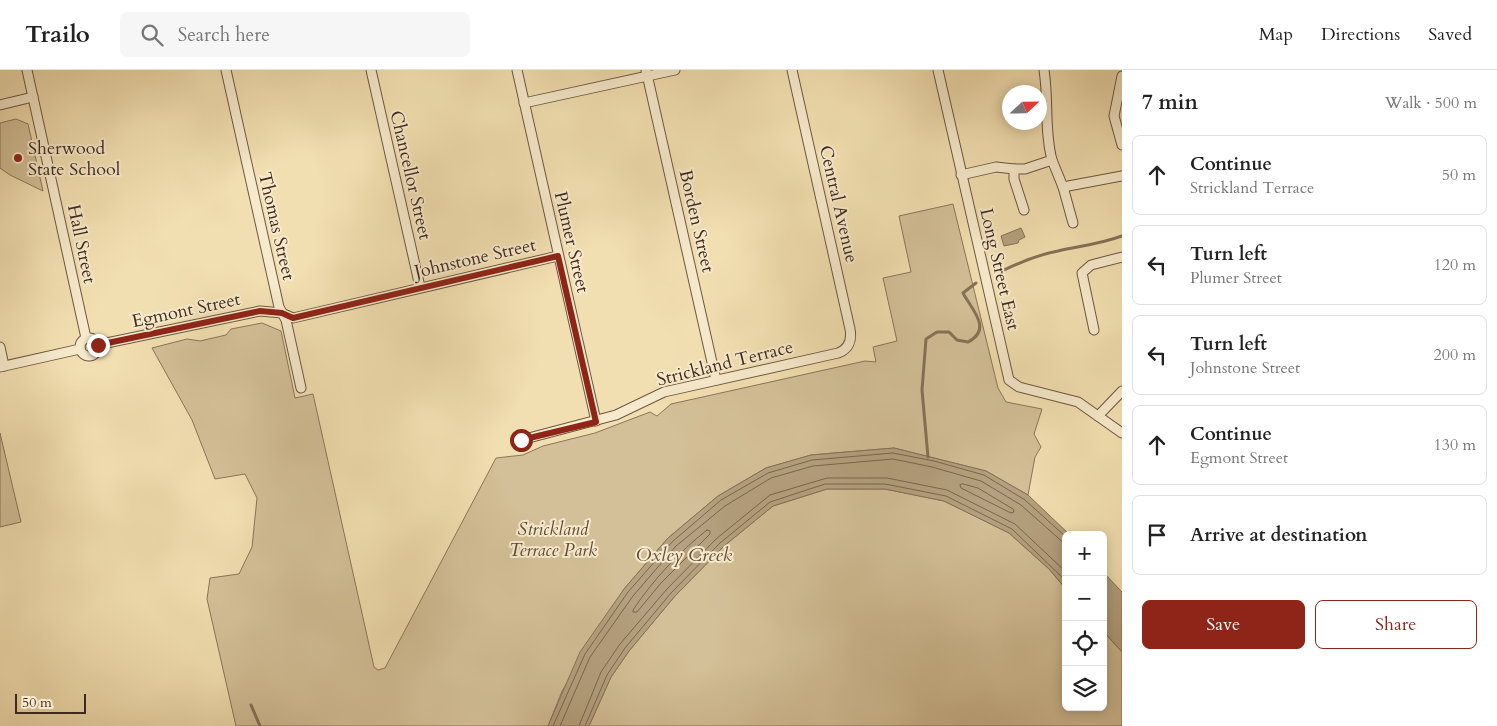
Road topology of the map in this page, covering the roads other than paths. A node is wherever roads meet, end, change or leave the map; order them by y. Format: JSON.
{"nodes":[{"id":1,"x":27,"y":70,"type":"edge"},
{"id":2,"x":226,"y":70,"type":"edge"},
{"id":3,"x":371,"y":70,"type":"edge"},
{"id":4,"x":517,"y":70,"type":"edge"},
{"id":5,"x":675,"y":70,"type":"edge"},
{"id":6,"x":792,"y":70,"type":"edge"},
{"id":7,"x":938,"y":70,"type":"edge"},
{"id":8,"x":1044,"y":70,"type":"edge"},
{"id":9,"x":647,"y":73,"type":"edge"},
{"id":10,"x":1122,"y":76,"type":"edge"},
{"id":11,"x":33,"y":97,"type":"junction"},
{"id":12,"x":524,"y":104,"type":"junction"},
{"id":13,"x":0,"y":105,"type":"edge"},
{"id":14,"x":1122,"y":145,"type":"edge"},
{"id":15,"x":1052,"y":160,"type":"junction"},
{"id":16,"x":1014,"y":169,"type":"junction"},
{"id":17,"x":961,"y":175,"type":"junction"},
{"id":18,"x":1122,"y":176,"type":"edge"},
{"id":19,"x":1063,"y":187,"type":"junction"},
{"id":20,"x":1024,"y":210,"type":"dead end"},
{"id":21,"x":1072,"y":223,"type":"dead end"},
{"id":22,"x":558,"y":256,"type":"junction"},
{"id":23,"x":1122,"y":257,"type":"edge"},
{"id":24,"x":420,"y":287,"type":"junction"},
{"id":25,"x":282,"y":313,"type":"junction"},
{"id":26,"x":1094,"y":330,"type":"dead end"},
{"id":27,"x":86,"y":338,"type":"junction"},
{"id":28,"x":849,"y":344,"type":"joint"},
{"id":29,"x":98,"y":345,"type":"junction"},
{"id":30,"x":0,"y":347,"type":"edge"},
{"id":31,"x":80,"y":349,"type":"junction"},
{"id":32,"x":2,"y":366,"type":"edge"},
{"id":33,"x":716,"y":380,"type":"junction"},
{"id":34,"x":301,"y":388,"type":"dead end"},
{"id":35,"x":1122,"y":391,"type":"edge"},
{"id":36,"x":1098,"y":416,"type":"junction"},
{"id":37,"x":596,"y":422,"type":"junction"},
{"id":38,"x":1122,"y":433,"type":"edge"},
{"id":39,"x":521,"y":440,"type":"dead end"}],
"edges":[{"from":1,"to":11,"type":"street","name":"Hall Street"},
{"from":2,"to":25,"type":"street","name":"Thomas Street"},
{"from":3,"to":24,"type":"street","name":"Chancellor Street"},
{"from":4,"to":12,"type":"street","name":"Plumer Street"},
{"from":5,"to":9,"type":"street"},
{"from":6,"to":28,"type":"street","name":"Central Avenue"},
{"from":7,"to":17,"type":"street","name":"Long Street East"},
{"from":8,"to":15,"type":"street"},
{"from":9,"to":12,"type":"street"},
{"from":9,"to":33,"type":"street","name":"Borden Street"},
{"from":10,"to":14,"type":"street"},
{"from":11,"to":13,"type":"street"},
{"from":11,"to":27,"type":"street","name":"Hall Street"},
{"from":12,"to":22,"type":"street","name":"Plumer Street"},
{"from":15,"to":16,"type":"street"},
{"from":15,"to":19,"type":"street"},
{"from":16,"to":17,"type":"street"},
{"from":16,"to":20,"type":"street","name":"Long Street East"},
{"from":17,"to":36,"type":"street","name":"Long Street East"},
{"from":18,"to":19,"type":"street"},
{"from":19,"to":21,"type":"street"},
{"from":22,"to":24,"type":"street","name":"Johnstone Street"},
{"from":22,"to":37,"type":"street","name":"Plumer Street"},
{"from":23,"to":26,"type":"street"},
{"from":24,"to":25,"type":"street","name":"Johnstone Street"},
{"from":25,"to":29,"type":"street","name":"Egmont Street"},
{"from":25,"to":34,"type":"street","name":"Thomas Street"},
{"from":27,"to":29,"type":"street"},
{"from":27,"to":31,"type":"street"},
{"from":28,"to":33,"type":"street","name":"Strickland Terrace"},
{"from":29,"to":31,"type":"street"},
{"from":30,"to":32,"type":"street"},
{"from":31,"to":32,"type":"street"},
{"from":33,"to":37,"type":"street","name":"Strickland Terrace"},
{"from":35,"to":36,"type":"street"},
{"from":36,"to":38,"type":"street"},
{"from":37,"to":39,"type":"street","name":"Strickland Terrace"}]}
